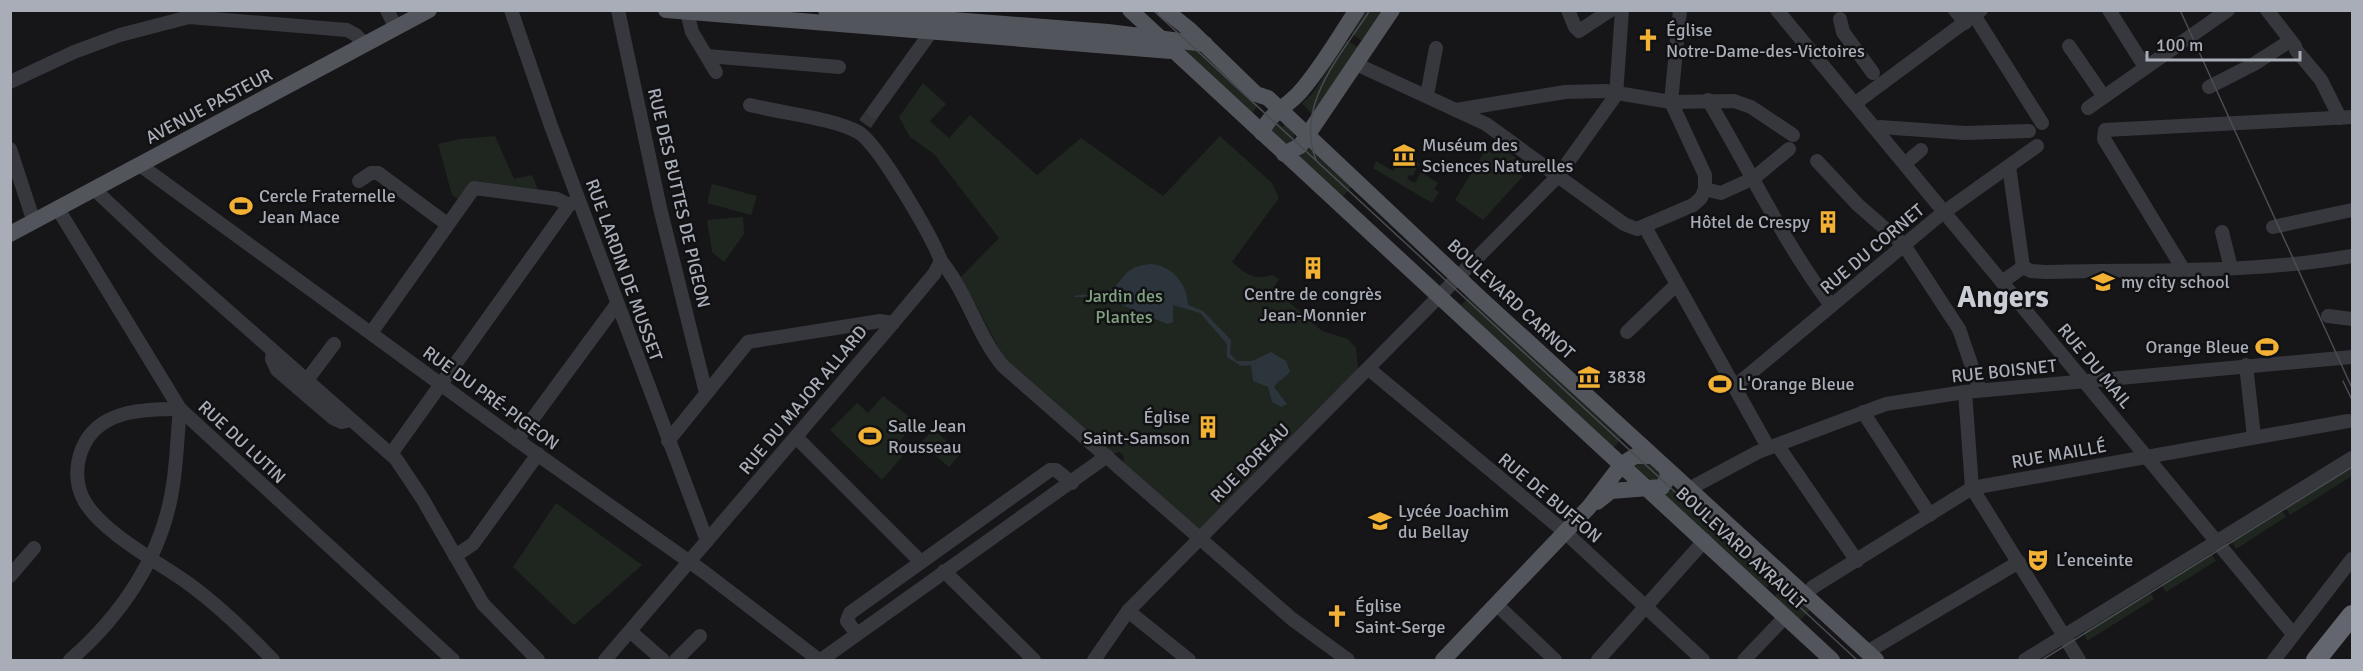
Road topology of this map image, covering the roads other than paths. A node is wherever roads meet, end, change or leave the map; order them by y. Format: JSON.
{"nodes":[{"id":1,"x":387,"y":10,"type":"edge"},
{"id":2,"x":511,"y":10,"type":"edge"},
{"id":3,"x":618,"y":10,"type":"edge"},
{"id":4,"x":666,"y":10,"type":"edge"},
{"id":5,"x":826,"y":10,"type":"edge"},
{"id":6,"x":1123,"y":10,"type":"edge"},
{"id":7,"x":1130,"y":10,"type":"edge"},
{"id":8,"x":1165,"y":10,"type":"edge"},
{"id":9,"x":1356,"y":10,"type":"edge"},
{"id":10,"x":1392,"y":10,"type":"edge"},
{"id":11,"x":1568,"y":10,"type":"edge"},
{"id":12,"x":1611,"y":10,"type":"edge"},
{"id":13,"x":1622,"y":10,"type":"edge"},
{"id":14,"x":1680,"y":10,"type":"edge"},
{"id":15,"x":1777,"y":10,"type":"edge"},
{"id":16,"x":1955,"y":10,"type":"edge"},
{"id":17,"x":2109,"y":10,"type":"edge"},
{"id":18,"x":2228,"y":10,"type":"edge"},
{"id":19,"x":2267,"y":10,"type":"edge"},
{"id":20,"x":429,"y":11,"type":"edge"},
{"id":21,"x":687,"y":12,"type":"junction"},
{"id":22,"x":167,"y":16,"type":"edge"},
{"id":23,"x":1973,"y":16,"type":"edge"},
{"id":24,"x":1840,"y":19,"type":"dead end"},
{"id":25,"x":940,"y":20,"type":"edge"},
{"id":26,"x":396,"y":28,"type":"junction"},
{"id":27,"x":1108,"y":32,"type":"junction"},
{"id":28,"x":1157,"y":37,"type":"junction"},
{"id":29,"x":1205,"y":44,"type":"junction"},
{"id":30,"x":365,"y":45,"type":"junction"},
{"id":31,"x":2069,"y":46,"type":"dead end"},
{"id":32,"x":2294,"y":46,"type":"junction"},
{"id":33,"x":1436,"y":48,"type":"dead end"},
{"id":34,"x":1171,"y":51,"type":"junction"},
{"id":35,"x":707,"y":56,"type":"junction"},
{"id":36,"x":1356,"y":64,"type":"junction"},
{"id":37,"x":838,"y":66,"type":"dead end"},
{"id":38,"x":2145,"y":67,"type":"junction"},
{"id":39,"x":716,"y":72,"type":"dead end"},
{"id":40,"x":1878,"y":78,"type":"junction"},
{"id":41,"x":10,"y":82,"type":"edge"},
{"id":42,"x":2209,"y":87,"type":"dead end"},
{"id":43,"x":1428,"y":90,"type":"dead end"},
{"id":44,"x":1616,"y":95,"type":"junction"},
{"id":45,"x":2104,"y":97,"type":"junction"},
{"id":46,"x":1708,"y":100,"type":"junction"},
{"id":47,"x":1671,"y":102,"type":"junction"},
{"id":48,"x":1857,"y":102,"type":"dead end"},
{"id":49,"x":1493,"y":104,"type":"junction"},
{"id":50,"x":750,"y":105,"type":"dead end"},
{"id":51,"x":2088,"y":108,"type":"dead end"},
{"id":52,"x":1280,"y":110,"type":"junction"},
{"id":53,"x":1454,"y":110,"type":"junction"},
{"id":54,"x":874,"y":111,"type":"tunnel mouth"},
{"id":55,"x":2346,"y":118,"type":"edge"},
{"id":56,"x":1318,"y":119,"type":"junction"},
{"id":57,"x":2042,"y":123,"type":"dead end"},
{"id":58,"x":1486,"y":124,"type":"junction"},
{"id":59,"x":1880,"y":127,"type":"dead end"},
{"id":60,"x":1941,"y":131,"type":"junction"},
{"id":61,"x":2029,"y":131,"type":"dead end"},
{"id":62,"x":1262,"y":133,"type":"junction"},
{"id":63,"x":1793,"y":135,"type":"dead end"},
{"id":64,"x":1304,"y":136,"type":"junction"},
{"id":65,"x":2037,"y":146,"type":"dead end"},
{"id":66,"x":10,"y":149,"type":"edge"},
{"id":67,"x":1789,"y":149,"type":"dead end"},
{"id":68,"x":1325,"y":153,"type":"junction"},
{"id":69,"x":1284,"y":154,"type":"junction"},
{"id":70,"x":1817,"y":161,"type":"dead end"},
{"id":71,"x":1908,"y":161,"type":"dead end"},
{"id":72,"x":140,"y":165,"type":"junction"},
{"id":73,"x":2009,"y":165,"type":"junction"},
{"id":74,"x":1558,"y":176,"type":"junction"},
{"id":75,"x":1754,"y":178,"type":"junction"},
{"id":76,"x":359,"y":180,"type":"dead end"},
{"id":77,"x":1706,"y":189,"type":"junction"},
{"id":78,"x":95,"y":190,"type":"junction"},
{"id":79,"x":574,"y":203,"type":"junction"},
{"id":80,"x":58,"y":209,"type":"junction"},
{"id":81,"x":2352,"y":210,"type":"edge"},
{"id":82,"x":1945,"y":211,"type":"junction"},
{"id":83,"x":34,"y":222,"type":"junction"},
{"id":84,"x":447,"y":224,"type":"junction"},
{"id":85,"x":1645,"y":227,"type":"junction"},
{"id":86,"x":2273,"y":227,"type":"dead end"},
{"id":87,"x":2222,"y":232,"type":"dead end"},
{"id":88,"x":10,"y":234,"type":"edge"},
{"id":89,"x":1904,"y":245,"type":"junction"},
{"id":90,"x":2352,"y":256,"type":"edge"},
{"id":91,"x":940,"y":261,"type":"junction"},
{"id":92,"x":2023,"y":267,"type":"junction"},
{"id":93,"x":2230,"y":268,"type":"junction"},
{"id":94,"x":2183,"y":269,"type":"junction"},
{"id":95,"x":1458,"y":275,"type":"junction"},
{"id":96,"x":2001,"y":282,"type":"junction"},
{"id":97,"x":1676,"y":285,"type":"junction"},
{"id":98,"x":1439,"y":296,"type":"junction"},
{"id":99,"x":617,"y":304,"type":"junction"},
{"id":100,"x":1830,"y":304,"type":"dead end"},
{"id":101,"x":2328,"y":316,"type":"dead end"},
{"id":102,"x":2352,"y":319,"type":"edge"},
{"id":103,"x":893,"y":323,"type":"junction"},
{"id":104,"x":1627,"y":332,"type":"dead end"},
{"id":105,"x":371,"y":333,"type":"junction"},
{"id":106,"x":334,"y":344,"type":"dead end"},
{"id":107,"x":273,"y":352,"type":"junction"},
{"id":108,"x":2352,"y":357,"type":"edge"},
{"id":109,"x":2246,"y":365,"type":"junction"},
{"id":110,"x":1369,"y":369,"type":"junction"},
{"id":111,"x":308,"y":380,"type":"junction"},
{"id":112,"x":2085,"y":380,"type":"junction"},
{"id":113,"x":441,"y":384,"type":"junction"},
{"id":114,"x":1734,"y":387,"type":"junction"},
{"id":115,"x":1980,"y":390,"type":"junction"},
{"id":116,"x":1965,"y":392,"type":"junction"},
{"id":117,"x":706,"y":393,"type":"junction"},
{"id":118,"x":180,"y":409,"type":"junction"},
{"id":119,"x":1863,"y":412,"type":"junction"},
{"id":120,"x":351,"y":420,"type":"junction"},
{"id":121,"x":2344,"y":421,"type":"dead end"},
{"id":122,"x":796,"y":437,"type":"junction"},
{"id":123,"x":2254,"y":437,"type":"junction"},
{"id":124,"x":517,"y":440,"type":"junction"},
{"id":125,"x":668,"y":441,"type":"junction"},
{"id":126,"x":1773,"y":447,"type":"junction"},
{"id":127,"x":391,"y":454,"type":"junction"},
{"id":128,"x":538,"y":454,"type":"junction"},
{"id":129,"x":1107,"y":456,"type":"junction"},
{"id":130,"x":1651,"y":456,"type":"junction"},
{"id":131,"x":2146,"y":456,"type":"junction"},
{"id":132,"x":2352,"y":458,"type":"edge"},
{"id":133,"x":1622,"y":464,"type":"junction"},
{"id":134,"x":1666,"y":478,"type":"junction"},
{"id":135,"x":1072,"y":483,"type":"junction"},
{"id":136,"x":1648,"y":488,"type":"junction"},
{"id":137,"x":1972,"y":488,"type":"junction"},
{"id":138,"x":1687,"y":490,"type":"junction"},
{"id":139,"x":1589,"y":507,"type":"junction"},
{"id":140,"x":1930,"y":515,"type":"junction"},
{"id":141,"x":1566,"y":533,"type":"junction"},
{"id":142,"x":1200,"y":538,"type":"junction"},
{"id":143,"x":1705,"y":540,"type":"junction"},
{"id":144,"x":706,"y":541,"type":"junction"},
{"id":145,"x":2217,"y":542,"type":"junction"},
{"id":146,"x":34,"y":548,"type":"dead end"},
{"id":147,"x":455,"y":556,"type":"junction"},
{"id":148,"x":916,"y":557,"type":"dead end"},
{"id":149,"x":150,"y":558,"type":"junction"},
{"id":150,"x":2352,"y":559,"type":"edge"},
{"id":151,"x":1857,"y":561,"type":"junction"},
{"id":152,"x":690,"y":562,"type":"junction"},
{"id":153,"x":2019,"y":562,"type":"junction"},
{"id":154,"x":944,"y":571,"type":"junction"},
{"id":155,"x":10,"y":576,"type":"edge"},
{"id":156,"x":1805,"y":596,"type":"junction"},
{"id":157,"x":1497,"y":605,"type":"junction"},
{"id":158,"x":1645,"y":608,"type":"junction"},
{"id":159,"x":1128,"y":611,"type":"junction"},
{"id":160,"x":2352,"y":615,"type":"edge"},
{"id":161,"x":1785,"y":617,"type":"junction"},
{"id":162,"x":631,"y":632,"type":"junction"},
{"id":163,"x":857,"y":634,"type":"junction"},
{"id":164,"x":2293,"y":634,"type":"junction"},
{"id":165,"x":700,"y":636,"type":"dead end"},
{"id":166,"x":2065,"y":636,"type":"junction"},
{"id":167,"x":2352,"y":636,"type":"edge"},
{"id":168,"x":1871,"y":656,"type":"edge"},
{"id":169,"x":814,"y":659,"type":"edge"},
{"id":170,"x":70,"y":660,"type":"edge"},
{"id":171,"x":273,"y":660,"type":"edge"},
{"id":172,"x":453,"y":660,"type":"edge"},
{"id":173,"x":538,"y":660,"type":"edge"},
{"id":174,"x":605,"y":660,"type":"edge"},
{"id":175,"x":663,"y":660,"type":"edge"},
{"id":176,"x":676,"y":660,"type":"edge"},
{"id":177,"x":1034,"y":660,"type":"edge"},
{"id":178,"x":1094,"y":660,"type":"edge"},
{"id":179,"x":1189,"y":660,"type":"edge"},
{"id":180,"x":1348,"y":660,"type":"edge"},
{"id":181,"x":1443,"y":660,"type":"edge"},
{"id":182,"x":1555,"y":660,"type":"edge"},
{"id":183,"x":1598,"y":660,"type":"edge"},
{"id":184,"x":1704,"y":660,"type":"edge"},
{"id":185,"x":1744,"y":660,"type":"edge"},
{"id":186,"x":1832,"y":660,"type":"edge"},
{"id":187,"x":2025,"y":660,"type":"edge"},
{"id":188,"x":2079,"y":660,"type":"edge"},
{"id":189,"x":2274,"y":660,"type":"edge"},
{"id":190,"x":2316,"y":660,"type":"edge"},
{"id":191,"x":2334,"y":660,"type":"edge"}],
"edges":[{"from":1,"to":26,"type":"street"},
{"from":2,"to":79,"type":"street","name":"RUE LARDIN DE MUSSET"},
{"from":3,"to":117,"type":"street","name":"RUE DES BUTTES DE PIGEON"},
{"from":4,"to":21,"type":"main road"},
{"from":5,"to":25,"type":"main road"},
{"from":6,"to":27,"type":"main road"},
{"from":7,"to":28,"type":"main road"},
{"from":8,"to":29,"type":"main road","name":"BOULEVARD CARNOT"},
{"from":9,"to":52,"type":"main road"},
{"from":10,"to":36,"type":"main road"},
{"from":11,"to":12,"type":"street"},
{"from":13,"to":44,"type":"street"},
{"from":14,"to":47,"type":"street"},
{"from":15,"to":82,"type":"street","name":"RUE DU MAIL"},
{"from":16,"to":23,"type":"street"},
{"from":17,"to":38,"type":"street"},
{"from":18,"to":38,"type":"street"},
{"from":19,"to":32,"type":"street"},
{"from":20,"to":26,"type":"main road","name":"AVENUE PASTEUR"},
{"from":21,"to":25,"type":"main road"},
{"from":21,"to":35,"type":"street"},
{"from":22,"to":30,"type":"street"},
{"from":22,"to":41,"type":"street"},
{"from":23,"to":40,"type":"street"},
{"from":23,"to":57,"type":"street"},
{"from":24,"to":40,"type":"street"},
{"from":25,"to":27,"type":"main road"},
{"from":25,"to":34,"type":"main road"},
{"from":25,"to":54,"type":"street"},
{"from":26,"to":30,"type":"main road","name":"AVENUE PASTEUR"},
{"from":27,"to":28,"type":"main road"},
{"from":28,"to":29,"type":"main road"},
{"from":28,"to":34,"type":"main road"},
{"from":29,"to":52,"type":"main road","name":"BOULEVARD CARNOT"},
{"from":30,"to":72,"type":"main road","name":"AVENUE PASTEUR"},
{"from":31,"to":45,"type":"street"},
{"from":32,"to":42,"type":"street"},
{"from":32,"to":55,"type":"street"},
{"from":33,"to":43,"type":"street"},
{"from":34,"to":62,"type":"main road"},
{"from":35,"to":37,"type":"street"},
{"from":35,"to":39,"type":"street"},
{"from":36,"to":53,"type":"street"},
{"from":36,"to":56,"type":"main road"},
{"from":38,"to":45,"type":"street"},
{"from":40,"to":48,"type":"street"},
{"from":44,"to":47,"type":"street"},
{"from":44,"to":49,"type":"street"},
{"from":44,"to":74,"type":"street"},
{"from":45,"to":51,"type":"street"},
{"from":46,"to":47,"type":"street"},
{"from":46,"to":63,"type":"street"},
{"from":46,"to":75,"type":"street"},
{"from":47,"to":77,"type":"street"},
{"from":49,"to":53,"type":"street"},
{"from":49,"to":58,"type":"street"},
{"from":50,"to":91,"type":"street"},
{"from":52,"to":62,"type":"main road"},
{"from":52,"to":64,"type":"main road","name":"BOULEVARD CARNOT"},
{"from":53,"to":58,"type":"street"},
{"from":55,"to":94,"type":"street"},
{"from":56,"to":64,"type":"main road"},
{"from":56,"to":68,"type":"main road"},
{"from":58,"to":74,"type":"street"},
{"from":59,"to":60,"type":"street"},
{"from":60,"to":61,"type":"street"},
{"from":60,"to":71,"type":"street"},
{"from":62,"to":69,"type":"main road"},
{"from":64,"to":68,"type":"main road","name":"BOULEVARD CARNOT"},
{"from":64,"to":69,"type":"main road"},
{"from":65,"to":73,"type":"street","name":"RUE DU CORNET"},
{"from":66,"to":83,"type":"street"},
{"from":67,"to":75,"type":"street"},
{"from":68,"to":95,"type":"main road","name":"BOULEVARD CARNOT"},
{"from":69,"to":98,"type":"main road"},
{"from":70,"to":89,"type":"street"},
{"from":72,"to":78,"type":"main road","name":"AVENUE PASTEUR"},
{"from":72,"to":105,"type":"street","name":"RUE DU PRÉ-PIGEON"},
{"from":73,"to":82,"type":"street","name":"RUE DU CORNET"},
{"from":73,"to":92,"type":"street"},
{"from":74,"to":85,"type":"street"},
{"from":74,"to":95,"type":"street","name":"RUE BOREAU"},
{"from":75,"to":77,"type":"street"},
{"from":75,"to":100,"type":"street"},
{"from":76,"to":84,"type":"street"},
{"from":77,"to":85,"type":"street"},
{"from":78,"to":80,"type":"main road","name":"AVENUE PASTEUR"},
{"from":78,"to":107,"type":"street"},
{"from":79,"to":84,"type":"street"},
{"from":79,"to":99,"type":"street","name":"RUE LARDIN DE MUSSET"},
{"from":79,"to":113,"type":"street"},
{"from":80,"to":83,"type":"main road","name":"AVENUE PASTEUR"},
{"from":80,"to":118,"type":"street","name":"RUE DU LUTIN"},
{"from":81,"to":86,"type":"street"},
{"from":82,"to":89,"type":"street","name":"RUE DU CORNET"},
{"from":82,"to":96,"type":"street","name":"RUE DU MAIL"},
{"from":83,"to":88,"type":"main road","name":"AVENUE PASTEUR"},
{"from":84,"to":105,"type":"street"},
{"from":85,"to":97,"type":"street"},
{"from":87,"to":93,"type":"street"},
{"from":89,"to":114,"type":"street","name":"RUE DU CORNET"},
{"from":89,"to":115,"type":"street"},
{"from":90,"to":93,"type":"street"},
{"from":91,"to":103,"type":"street","name":"RUE DU MAJOR ALLARD"},
{"from":91,"to":129,"type":"street"},
{"from":92,"to":94,"type":"street"},
{"from":92,"to":96,"type":"street"},
{"from":93,"to":94,"type":"street"},
{"from":95,"to":98,"type":"street","name":"RUE BOREAU"},
{"from":95,"to":130,"type":"main road","name":"BOULEVARD CARNOT"},
{"from":96,"to":112,"type":"street","name":"RUE DU MAIL"},
{"from":97,"to":104,"type":"street"},
{"from":97,"to":114,"type":"street"},
{"from":98,"to":110,"type":"street","name":"RUE BOREAU"},
{"from":98,"to":133,"type":"main road"},
{"from":99,"to":124,"type":"street"},
{"from":99,"to":125,"type":"street","name":"RUE LARDIN DE MUSSET"},
{"from":101,"to":102,"type":"street"},
{"from":103,"to":117,"type":"street"},
{"from":103,"to":122,"type":"street","name":"RUE DU MAJOR ALLARD"},
{"from":105,"to":113,"type":"street","name":"RUE DU PRÉ-PIGEON"},
{"from":106,"to":111,"type":"street"},
{"from":107,"to":111,"type":"street"},
{"from":107,"to":120,"type":"street"},
{"from":108,"to":109,"type":"street","name":"RUE BOISNET"},
{"from":109,"to":112,"type":"street","name":"RUE BOISNET"},
{"from":109,"to":123,"type":"street"},
{"from":110,"to":141,"type":"street","name":"RUE DE BUFFON"},
{"from":110,"to":142,"type":"street","name":"RUE BOREAU"},
{"from":111,"to":120,"type":"street"},
{"from":112,"to":115,"type":"street","name":"RUE BOISNET"},
{"from":112,"to":131,"type":"street","name":"RUE DU MAIL"},
{"from":113,"to":124,"type":"street","name":"RUE DU PRÉ-PIGEON"},
{"from":113,"to":127,"type":"street"},
{"from":114,"to":126,"type":"street"},
{"from":115,"to":116,"type":"street","name":"RUE BOISNET"},
{"from":116,"to":119,"type":"street","name":"RUE BOISNET"},
{"from":116,"to":137,"type":"street"},
{"from":117,"to":125,"type":"street"},
{"from":118,"to":149,"type":"street"},
{"from":118,"to":149,"type":"street"},
{"from":118,"to":172,"type":"street","name":"RUE DU LUTIN"},
{"from":119,"to":126,"type":"street","name":"RUE BOISNET"},
{"from":119,"to":140,"type":"street"},
{"from":120,"to":127,"type":"street"},
{"from":121,"to":123,"type":"street","name":"RUE MAILLÉ"},
{"from":122,"to":144,"type":"street","name":"RUE DU MAJOR ALLARD"},
{"from":122,"to":148,"type":"street"},
{"from":123,"to":131,"type":"street","name":"RUE MAILLÉ"},
{"from":124,"to":128,"type":"street","name":"RUE DU PRÉ-PIGEON"},
{"from":125,"to":144,"type":"street","name":"RUE LARDIN DE MUSSET"},
{"from":126,"to":138,"type":"street","name":"RUE BOISNET"},
{"from":126,"to":151,"type":"street"},
{"from":127,"to":147,"type":"street"},
{"from":128,"to":147,"type":"street"},
{"from":128,"to":152,"type":"street","name":"RUE DU PRÉ-PIGEON"},
{"from":129,"to":135,"type":"street"},
{"from":129,"to":142,"type":"street"},
{"from":130,"to":133,"type":"main road"},
{"from":130,"to":134,"type":"main road","name":"BOULEVARD CARNOT"},
{"from":131,"to":137,"type":"street","name":"RUE MAILLÉ"},
{"from":131,"to":145,"type":"street","name":"RUE DU MAIL"},
{"from":132,"to":145,"type":"street"},
{"from":133,"to":136,"type":"main road","name":"BOULEVARD AYRAULT"},
{"from":133,"to":139,"type":"main road"},
{"from":134,"to":136,"type":"main road"},
{"from":134,"to":138,"type":"main road","name":"BOULEVARD CARNOT"},
{"from":135,"to":154,"type":"street"},
{"from":135,"to":163,"type":"street"},
{"from":136,"to":139,"type":"main road"},
{"from":136,"to":143,"type":"main road","name":"BOULEVARD AYRAULT"},
{"from":137,"to":140,"type":"street","name":"RUE MAILLÉ"},
{"from":137,"to":153,"type":"street"},
{"from":138,"to":156,"type":"main road","name":"BOULEVARD AYRAULT"},
{"from":139,"to":141,"type":"main road"},
{"from":140,"to":151,"type":"street","name":"RUE MAILLÉ"},
{"from":141,"to":157,"type":"main road"},
{"from":141,"to":158,"type":"street","name":"RUE DE BUFFON"},
{"from":142,"to":159,"type":"street","name":"RUE BOREAU"},
{"from":142,"to":180,"type":"street"},
{"from":143,"to":158,"type":"street"},
{"from":143,"to":161,"type":"main road","name":"BOULEVARD AYRAULT"},
{"from":144,"to":152,"type":"street","name":"RUE DU MAJOR ALLARD"},
{"from":145,"to":164,"type":"street","name":"RUE DU MAIL"},
{"from":145,"to":166,"type":"street"},
{"from":146,"to":155,"type":"street"},
{"from":147,"to":173,"type":"street"},
{"from":149,"to":170,"type":"street"},
{"from":149,"to":171,"type":"street"},
{"from":150,"to":164,"type":"street"},
{"from":151,"to":156,"type":"street","name":"RUE MAILLÉ"},
{"from":152,"to":162,"type":"street","name":"RUE DU MAJOR ALLARD"},
{"from":152,"to":169,"type":"street","name":"RUE DU PRÉ-PIGEON"},
{"from":153,"to":166,"type":"street"},
{"from":153,"to":168,"type":"street"},
{"from":154,"to":163,"type":"street"},
{"from":154,"to":177,"type":"street"},
{"from":156,"to":168,"type":"main road","name":"BOULEVARD AYRAULT"},
{"from":157,"to":181,"type":"main road"},
{"from":157,"to":182,"type":"street"},
{"from":158,"to":183,"type":"street"},
{"from":158,"to":184,"type":"street","name":"RUE DE BUFFON"},
{"from":159,"to":178,"type":"street","name":"RUE BOREAU"},
{"from":159,"to":179,"type":"street"},
{"from":160,"to":190,"type":"highway"},
{"from":161,"to":185,"type":"street"},
{"from":161,"to":186,"type":"main road","name":"BOULEVARD AYRAULT"},
{"from":162,"to":174,"type":"street","name":"RUE DU MAJOR ALLARD"},
{"from":162,"to":175,"type":"street"},
{"from":163,"to":169,"type":"street"},
{"from":164,"to":189,"type":"street"},
{"from":165,"to":176,"type":"street"},
{"from":166,"to":187,"type":"street"},
{"from":166,"to":188,"type":"street"},
{"from":167,"to":191,"type":"highway"}]}
